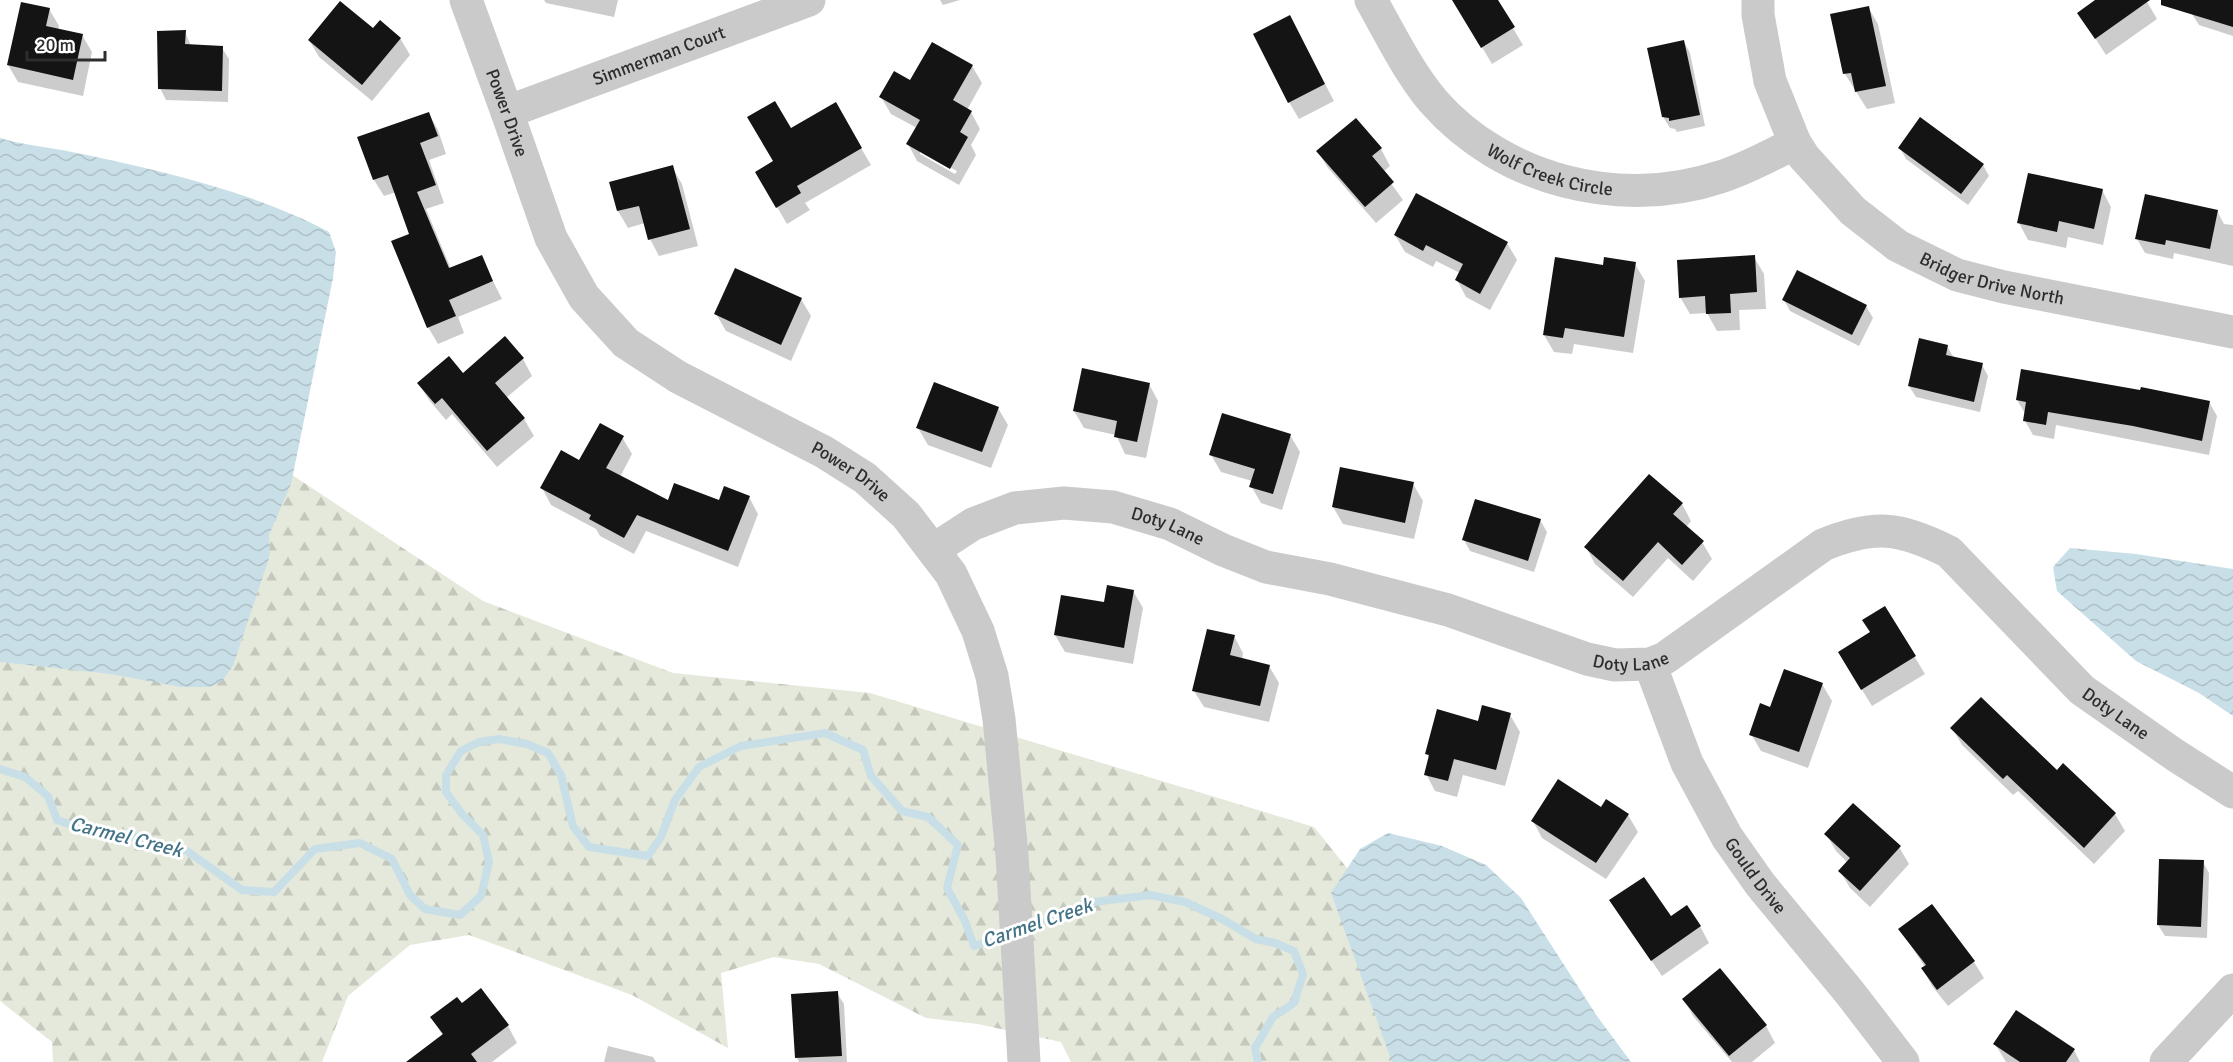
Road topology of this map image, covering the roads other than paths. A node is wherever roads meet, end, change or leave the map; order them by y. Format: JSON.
{"nodes":[{"id":1,"x":466,"y":0,"type":"edge"},
{"id":2,"x":809,"y":0,"type":"edge"},
{"id":3,"x":1371,"y":0,"type":"edge"},
{"id":4,"x":1758,"y":0,"type":"edge"},
{"id":5,"x":507,"y":112,"type":"junction"},
{"id":6,"x":1795,"y":143,"type":"junction"},
{"id":7,"x":2233,"y":332,"type":"edge"},
{"id":8,"x":933,"y":550,"type":"junction"},
{"id":9,"x":1650,"y":664,"type":"junction"},
{"id":10,"x":2233,"y":792,"type":"edge"},
{"id":11,"x":2233,"y":990,"type":"edge"},
{"id":12,"x":1024,"y":1062,"type":"edge"},
{"id":13,"x":1903,"y":1062,"type":"edge"},
{"id":14,"x":2166,"y":1062,"type":"edge"}],
"edges":[{"from":1,"to":5,"type":"street","name":"Power Drive"},
{"from":2,"to":5,"type":"street","name":"Simmerman Court"},
{"from":3,"to":6,"type":"street","name":"Wolf Creek Circle"},
{"from":4,"to":6,"type":"street","name":"Bridger Drive North"},
{"from":5,"to":8,"type":"street","name":"Power Drive"},
{"from":6,"to":7,"type":"street","name":"Bridger Drive North"},
{"from":8,"to":9,"type":"street","name":"Doty Lane"},
{"from":8,"to":12,"type":"street","name":"Power Drive"},
{"from":9,"to":10,"type":"street","name":"Doty Lane"},
{"from":9,"to":13,"type":"street","name":"Gould Drive"},
{"from":11,"to":14,"type":"street"}]}
